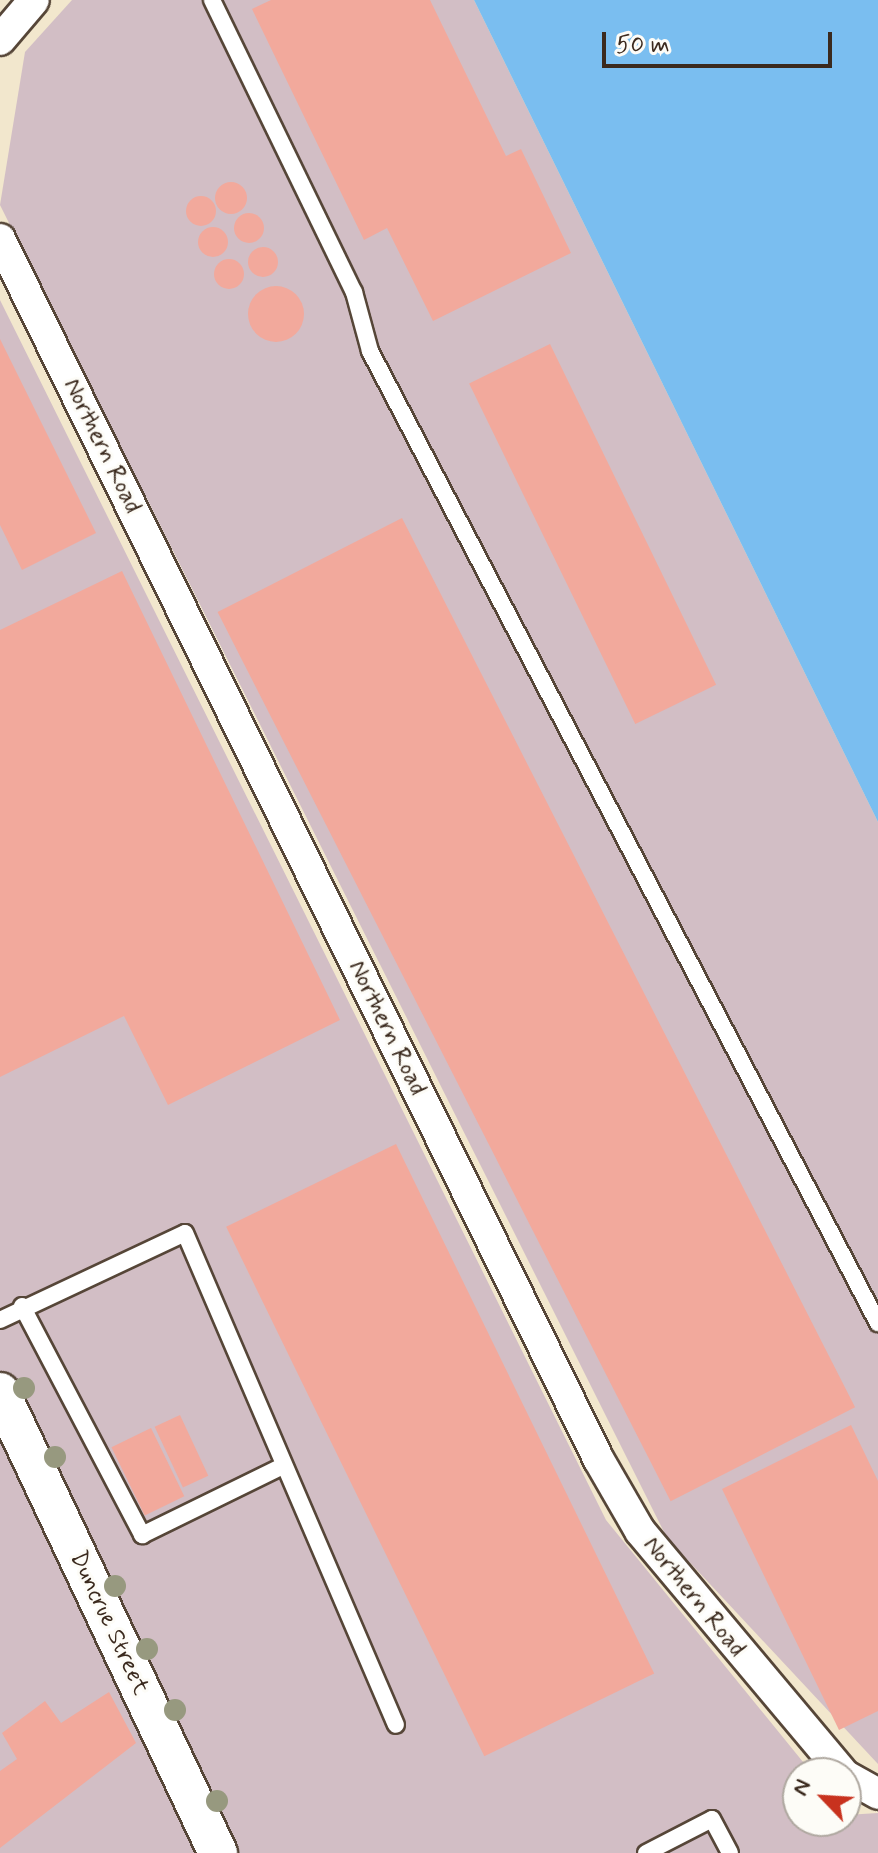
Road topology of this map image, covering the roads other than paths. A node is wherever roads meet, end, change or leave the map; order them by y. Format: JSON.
{"nodes":[{"id":1,"x":34,"y":0,"type":"edge"},
{"id":2,"x":212,"y":0,"type":"edge"},
{"id":3,"x":0,"y":40,"type":"edge"},
{"id":4,"x":0,"y":239,"type":"edge"},
{"id":5,"x":22,"y":1306,"type":"junction"},
{"id":6,"x":0,"y":1320,"type":"edge"},
{"id":7,"x":878,"y":1323,"type":"edge"},
{"id":8,"x":0,"y":1392,"type":"edge"},
{"id":9,"x":283,"y":1466,"type":"junction"},
{"id":10,"x":396,"y":1725,"type":"dead end"},
{"id":11,"x":829,"y":1757,"type":"edge"},
{"id":12,"x":218,"y":1853,"type":"edge"},
{"id":13,"x":646,"y":1853,"type":"edge"},
{"id":14,"x":730,"y":1853,"type":"edge"}],
"edges":[{"from":1,"to":3,"type":"street"},
{"from":2,"to":7,"type":"lane"},
{"from":4,"to":11,"type":"street","name":"Northern Road"},
{"from":5,"to":6,"type":"lane"},
{"from":5,"to":9,"type":"lane"},
{"from":5,"to":9,"type":"lane"},
{"from":8,"to":12,"type":"street","name":"Duncrue Street"},
{"from":9,"to":10,"type":"lane"},
{"from":13,"to":14,"type":"lane"}]}
